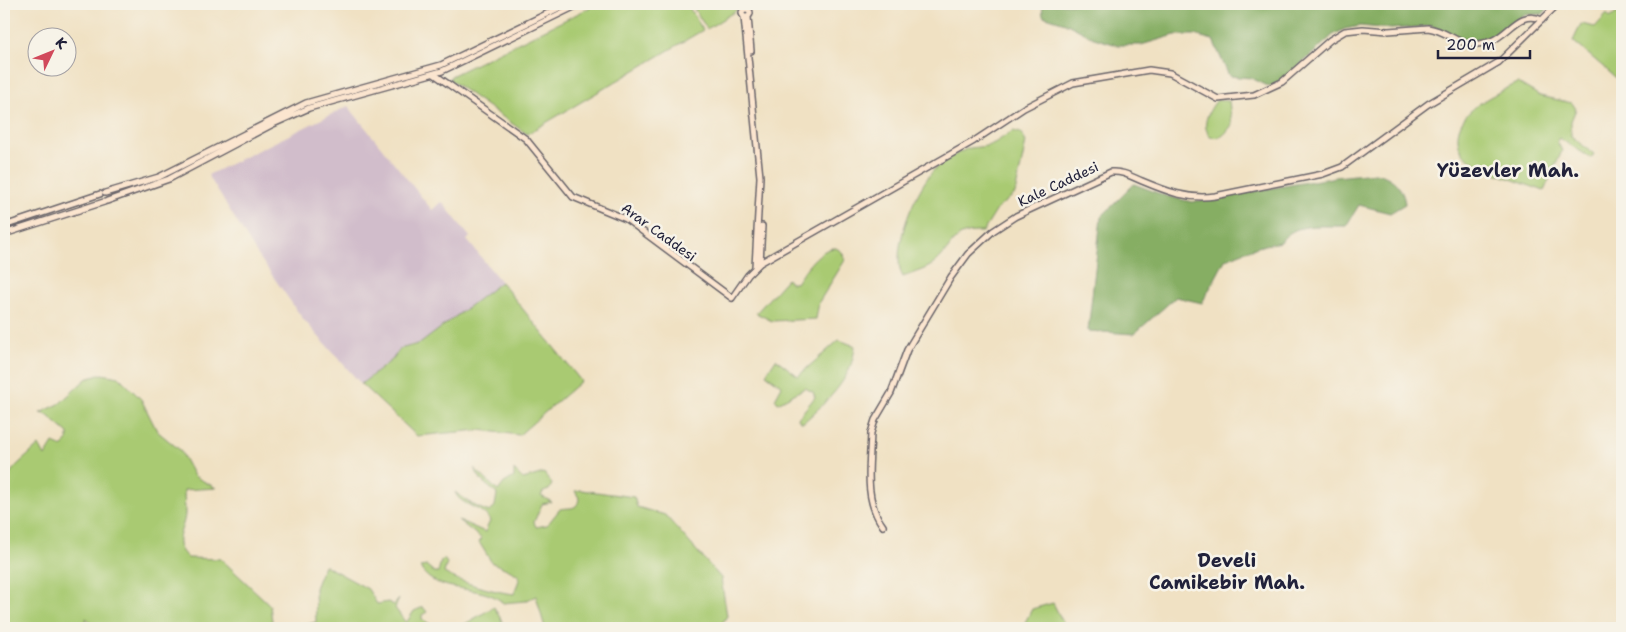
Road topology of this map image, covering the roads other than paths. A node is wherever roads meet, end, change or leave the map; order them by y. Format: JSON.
{"nodes":[{"id":1,"x":567,"y":4,"type":"edge"},
{"id":2,"x":580,"y":4,"type":"edge"},
{"id":3,"x":1558,"y":4,"type":"edge"},
{"id":4,"x":745,"y":7,"type":"edge"},
{"id":5,"x":746,"y":17,"type":"junction"},
{"id":6,"x":1542,"y":20,"type":"junction"},
{"id":7,"x":434,"y":74,"type":"junction"},
{"id":8,"x":103,"y":194,"type":"junction"},
{"id":9,"x":105,"y":201,"type":"junction"},
{"id":10,"x":4,"y":226,"type":"edge"},
{"id":11,"x":4,"y":234,"type":"edge"},
{"id":12,"x":760,"y":263,"type":"junction"},
{"id":13,"x":756,"y":267,"type":"junction"},
{"id":14,"x":883,"y":526,"type":"dead end"}],
"edges":[{"from":1,"to":8,"type":"street"},
{"from":2,"to":7,"type":"street"},
{"from":3,"to":6,"type":"street","name":"Kale Caddesi"},
{"from":4,"to":5,"type":"street"},
{"from":5,"to":12,"type":"street"},
{"from":5,"to":13,"type":"street"},
{"from":6,"to":12,"type":"street"},
{"from":6,"to":14,"type":"street","name":"Kale Caddesi"},
{"from":7,"to":9,"type":"street"},
{"from":7,"to":13,"type":"street","name":"Arar Caddesi"},
{"from":8,"to":9,"type":"street"},
{"from":8,"to":10,"type":"street"},
{"from":9,"to":11,"type":"street"},
{"from":12,"to":13,"type":"street"}]}
